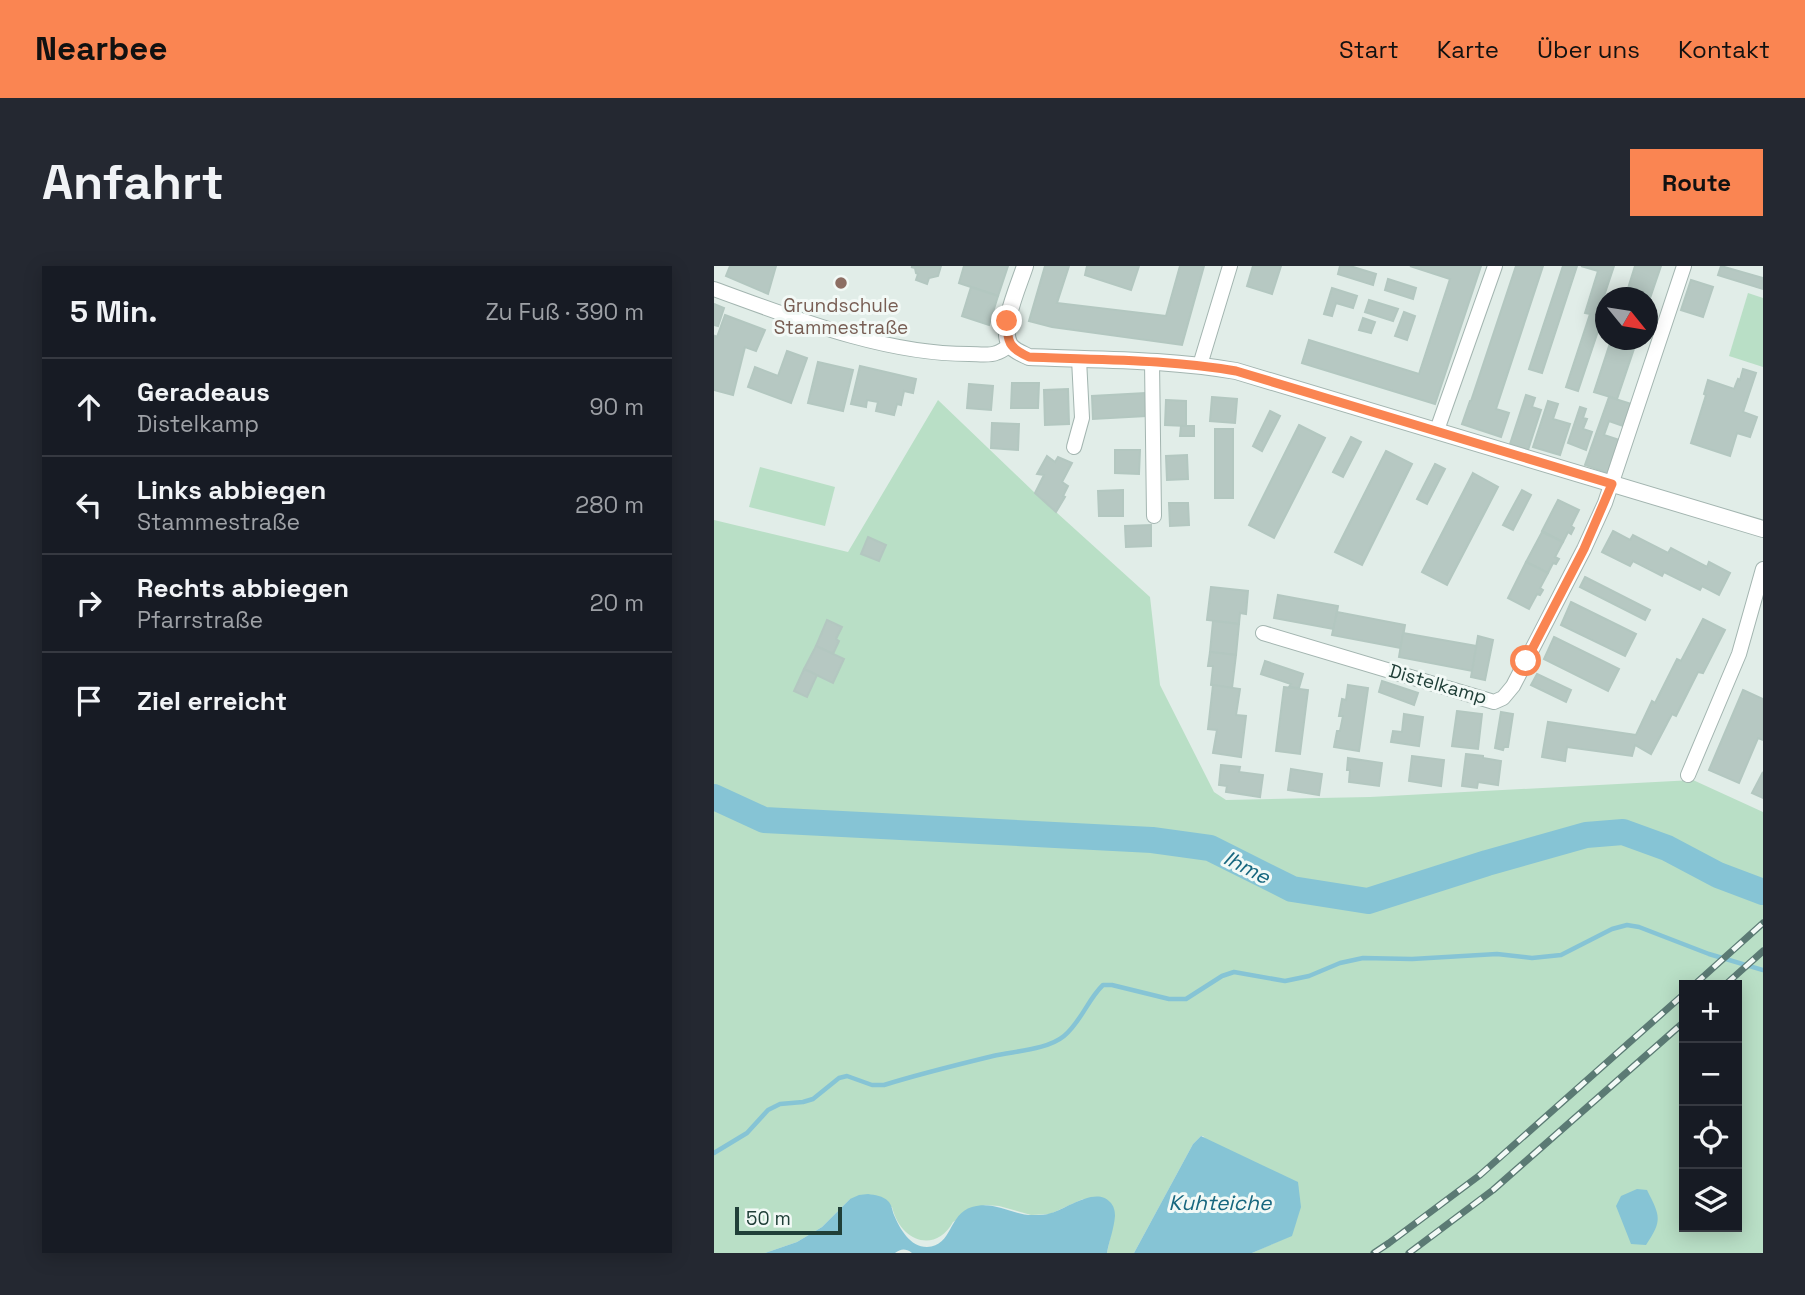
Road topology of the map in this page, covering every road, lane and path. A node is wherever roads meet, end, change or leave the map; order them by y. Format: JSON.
{"nodes":[{"id":1,"x":1025,"y":266,"type":"edge"},
{"id":2,"x":1230,"y":266,"type":"edge"},
{"id":3,"x":1495,"y":266,"type":"edge"},
{"id":4,"x":1684,"y":266,"type":"edge"},
{"id":5,"x":714,"y":289,"type":"edge"},
{"id":6,"x":1010,"y":345,"type":"junction"},
{"id":7,"x":1079,"y":359,"type":"junction"},
{"id":8,"x":1152,"y":361,"type":"junction"},
{"id":9,"x":1200,"y":365,"type":"junction"},
{"id":10,"x":1437,"y":430,"type":"junction"},
{"id":11,"x":1074,"y":447,"type":"dead end"},
{"id":12,"x":1612,"y":484,"type":"junction"},
{"id":13,"x":1154,"y":516,"type":"dead end"},
{"id":14,"x":1763,"y":529,"type":"edge"},
{"id":15,"x":1763,"y":569,"type":"edge"},
{"id":16,"x":1263,"y":632,"type":"dead end"},
{"id":17,"x":1688,"y":775,"type":"dead end"}],
"edges":[{"from":1,"to":6,"type":"street"},
{"from":2,"to":9,"type":"street"},
{"from":3,"to":10,"type":"street"},
{"from":4,"to":12,"type":"street"},
{"from":5,"to":6,"type":"street"},
{"from":6,"to":7,"type":"street"},
{"from":7,"to":8,"type":"street"},
{"from":7,"to":11,"type":"street"},
{"from":8,"to":9,"type":"street"},
{"from":8,"to":13,"type":"street"},
{"from":9,"to":10,"type":"street"},
{"from":10,"to":12,"type":"street"},
{"from":12,"to":14,"type":"street"},
{"from":12,"to":16,"type":"street","name":"Distelkamp"},
{"from":15,"to":17,"type":"street"}]}
